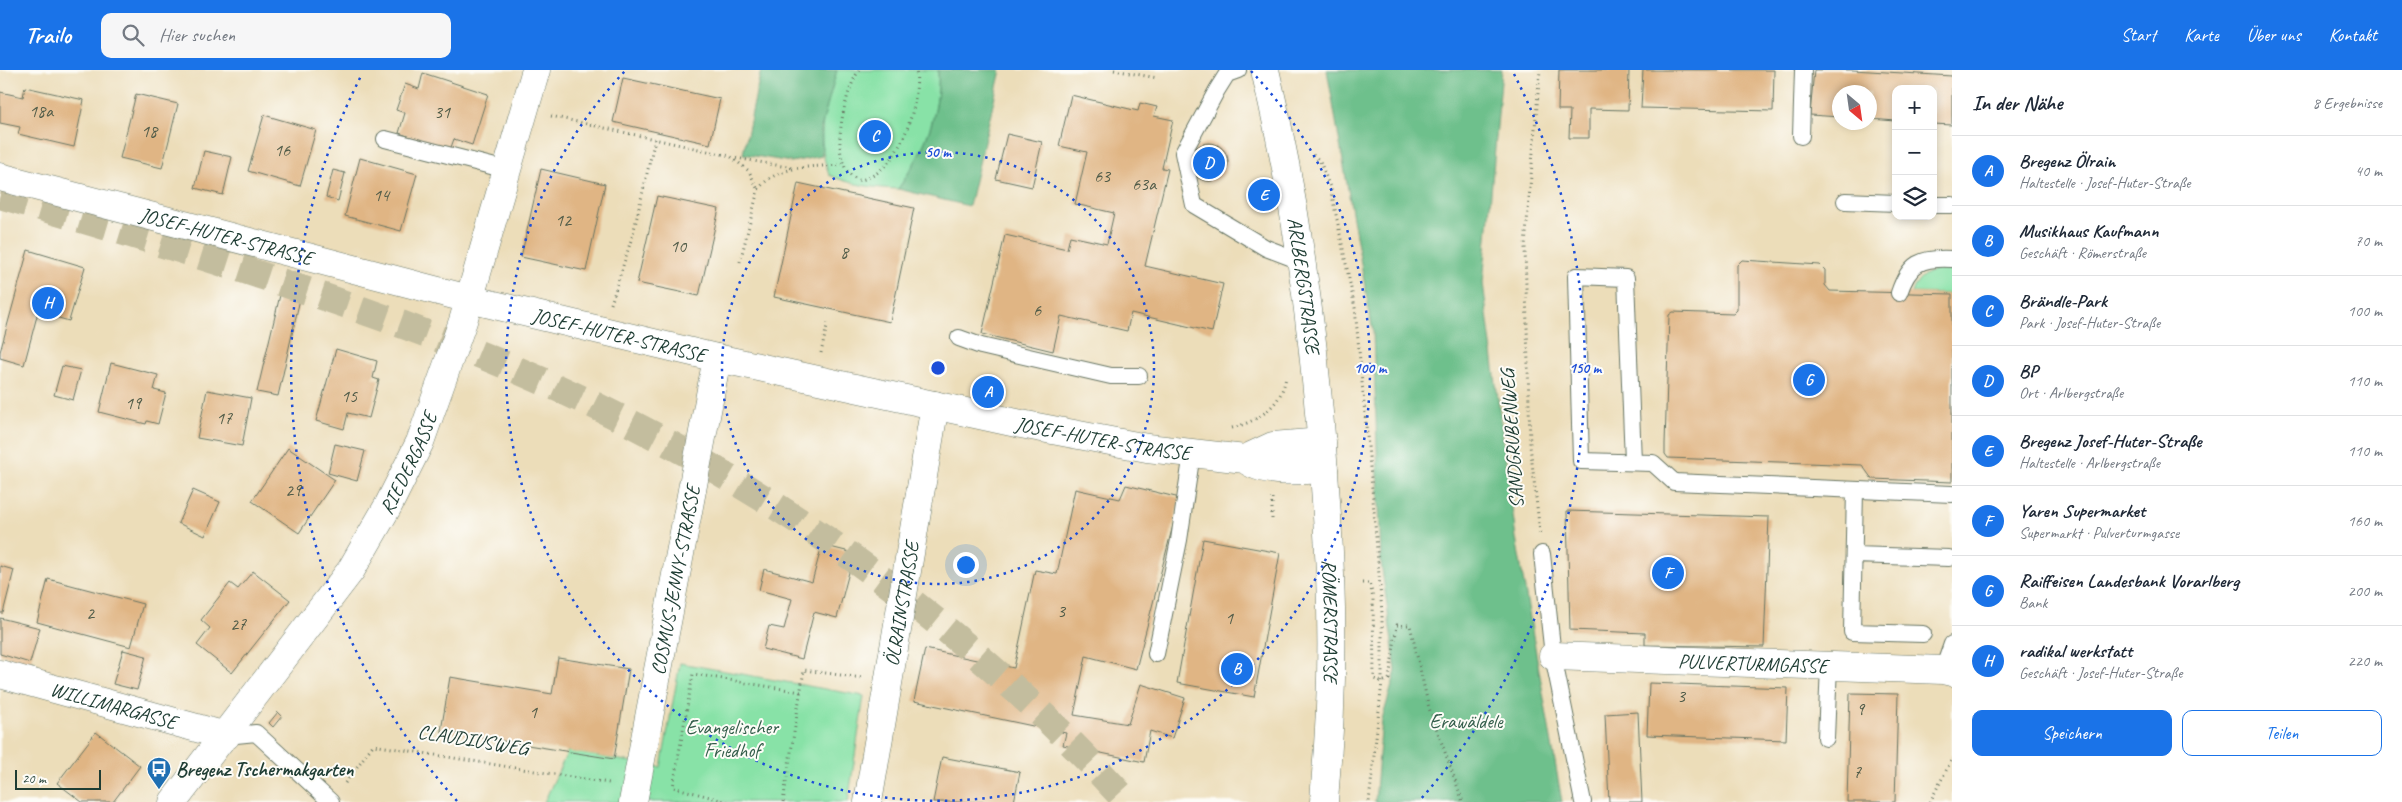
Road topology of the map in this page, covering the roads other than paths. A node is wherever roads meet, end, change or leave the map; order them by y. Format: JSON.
{"nodes":[{"id":1,"x":536,"y":70,"type":"edge"},
{"id":2,"x":1238,"y":70,"type":"edge"},
{"id":3,"x":1265,"y":70,"type":"edge"},
{"id":4,"x":1804,"y":70,"type":"edge"},
{"id":5,"x":1801,"y":136,"type":"dead end"},
{"id":6,"x":385,"y":139,"type":"dead end"},
{"id":7,"x":508,"y":170,"type":"junction"},
{"id":8,"x":0,"y":177,"type":"edge"},
{"id":9,"x":1845,"y":201,"type":"dead end"},
{"id":10,"x":1892,"y":203,"type":"edge"},
{"id":11,"x":1937,"y":205,"type":"edge"},
{"id":12,"x":1952,"y":206,"type":"edge"},
{"id":13,"x":1952,"y":259,"type":"edge"},
{"id":14,"x":1303,"y":262,"type":"junction"},
{"id":15,"x":1900,"y":293,"type":"dead end"},
{"id":16,"x":470,"y":298,"type":"junction"},
{"id":17,"x":959,"y":338,"type":"dead end"},
{"id":18,"x":717,"y":358,"type":"junction"},
{"id":19,"x":1139,"y":376,"type":"dead end"},
{"id":20,"x":935,"y":405,"type":"junction"},
{"id":21,"x":1322,"y":442,"type":"junction"},
{"id":22,"x":1192,"y":454,"type":"junction"},
{"id":23,"x":1245,"y":459,"type":"junction"},
{"id":24,"x":1633,"y":462,"type":"junction"},
{"id":25,"x":1324,"y":468,"type":"junction"},
{"id":26,"x":1855,"y":490,"type":"junction"},
{"id":27,"x":1952,"y":494,"type":"edge"},
{"id":28,"x":1542,"y":554,"type":"road end"},
{"id":29,"x":1854,"y":555,"type":"junction"},
{"id":30,"x":1949,"y":558,"type":"dead end"},
{"id":31,"x":1923,"y":634,"type":"dead end"},
{"id":32,"x":1952,"y":644,"type":"edge"},
{"id":33,"x":1156,"y":654,"type":"dead end"},
{"id":34,"x":1554,"y":656,"type":"junction"},
{"id":35,"x":1829,"y":665,"type":"junction"},
{"id":36,"x":1948,"y":671,"type":"edge"},
{"id":37,"x":0,"y":674,"type":"edge"},
{"id":38,"x":226,"y":736,"type":"junction"},
{"id":39,"x":1826,"y":738,"type":"dead end"},
{"id":40,"x":635,"y":795,"type":"edge"},
{"id":41,"x":174,"y":802,"type":"edge"},
{"id":42,"x":331,"y":802,"type":"edge"},
{"id":43,"x":868,"y":802,"type":"edge"},
{"id":44,"x":1324,"y":802,"type":"edge"},
{"id":45,"x":1583,"y":802,"type":"edge"}],
"edges":[{"from":1,"to":7,"type":"street","name":"RIEDERGASSE"},
{"from":2,"to":14,"type":"lane"},
{"from":3,"to":14,"type":"street","name":"ARLBERGSTRASSE"},
{"from":4,"to":5,"type":"lane"},
{"from":6,"to":7,"type":"lane"},
{"from":7,"to":16,"type":"street","name":"RIEDERGASSE"},
{"from":8,"to":16,"type":"street","name":"JOSEF-HUTER-STRASSE"},
{"from":9,"to":10,"type":"lane"},
{"from":11,"to":12,"type":"lane"},
{"from":13,"to":15,"type":"lane"},
{"from":14,"to":21,"type":"street","name":"ARLBERGSTRASSE"},
{"from":16,"to":18,"type":"street","name":"JOSEF-HUTER-STRASSE"},
{"from":16,"to":38,"type":"street","name":"RIEDERGASSE"},
{"from":17,"to":19,"type":"lane"},
{"from":18,"to":20,"type":"street","name":"JOSEF-HUTER-STRASSE"},
{"from":18,"to":40,"type":"street","name":"COSMUS-JENNY-STRASSE"},
{"from":20,"to":22,"type":"street","name":"JOSEF-HUTER-STRASSE"},
{"from":20,"to":43,"type":"street","name":"ÖLRAINSTRASSE"},
{"from":21,"to":23,"type":"street"},
{"from":21,"to":25,"type":"street","name":"RÖMERSTRASSE"},
{"from":22,"to":23,"type":"street","name":"JOSEF-HUTER-STRASSE"},
{"from":22,"to":33,"type":"lane"},
{"from":23,"to":25,"type":"street","name":"JOSEF-HUTER-STRASSE"},
{"from":24,"to":24,"type":"lane"},
{"from":24,"to":26,"type":"lane"},
{"from":25,"to":44,"type":"street","name":"RÖMERSTRASSE"},
{"from":26,"to":27,"type":"lane"},
{"from":26,"to":29,"type":"lane"},
{"from":28,"to":34,"type":"lane"},
{"from":29,"to":30,"type":"lane"},
{"from":29,"to":31,"type":"lane"},
{"from":32,"to":36,"type":"lane"},
{"from":34,"to":35,"type":"street","name":"PULVERTURMGASSE"},
{"from":34,"to":45,"type":"lane"},
{"from":35,"to":36,"type":"street","name":"PULVERTURMGASSE"},
{"from":35,"to":39,"type":"lane"},
{"from":37,"to":38,"type":"street","name":"WILLIMARGASSE"},
{"from":38,"to":41,"type":"street","name":"RIEDERGASSE"},
{"from":38,"to":42,"type":"lane"}]}
